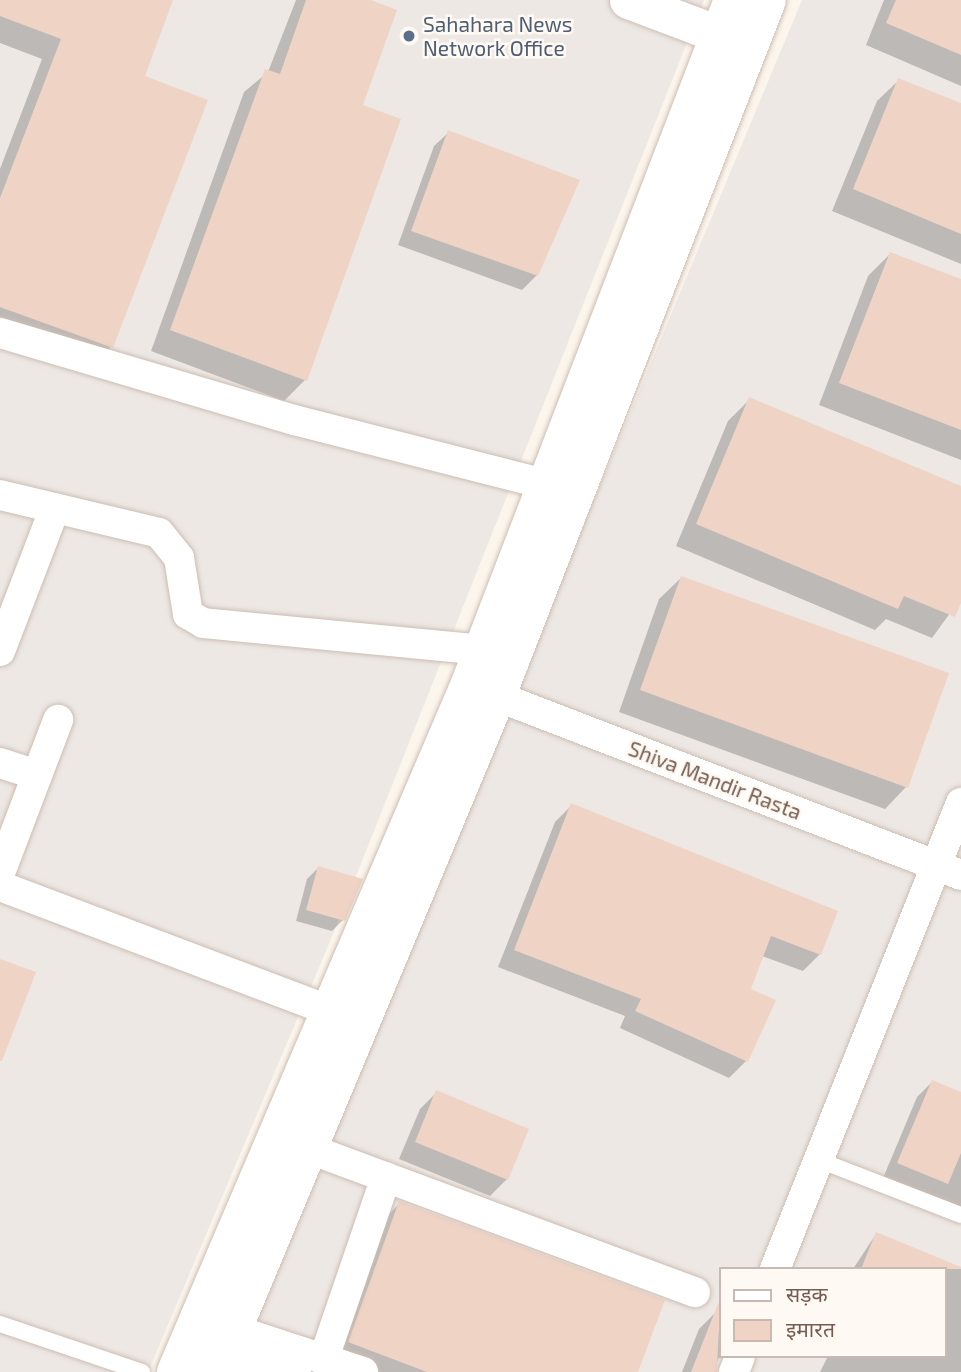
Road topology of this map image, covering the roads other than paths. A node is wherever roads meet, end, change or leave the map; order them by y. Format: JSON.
{"nodes":[{"id":1,"x":628,"y":0,"type":"edge"},
{"id":2,"x":752,"y":2,"type":"edge"},
{"id":3,"x":734,"y":40,"type":"junction"},
{"id":4,"x":0,"y":333,"type":"edge"},
{"id":5,"x":546,"y":484,"type":"junction"},
{"id":6,"x":0,"y":495,"type":"edge"},
{"id":7,"x":55,"y":508,"type":"junction"},
{"id":8,"x":482,"y":650,"type":"junction"},
{"id":9,"x":0,"y":651,"type":"edge"},
{"id":10,"x":483,"y":691,"type":"junction"},
{"id":11,"x":58,"y":720,"type":"dead end"},
{"id":12,"x":0,"y":763,"type":"edge"},
{"id":13,"x":37,"y":775,"type":"junction"},
{"id":14,"x":961,"y":803,"type":"edge"},
{"id":15,"x":949,"y":870,"type":"edge"},
{"id":16,"x":0,"y":873,"type":"edge"},
{"id":17,"x":0,"y":886,"type":"edge"},
{"id":18,"x":345,"y":1016,"type":"junction"},
{"id":19,"x":307,"y":1148,"type":"junction"},
{"id":20,"x":818,"y":1160,"type":"junction"},
{"id":21,"x":386,"y":1177,"type":"junction"},
{"id":22,"x":961,"y":1215,"type":"edge"},
{"id":23,"x":776,"y":1267,"type":"edge"},
{"id":24,"x":695,"y":1292,"type":"dead end"},
{"id":25,"x":0,"y":1324,"type":"edge"},
{"id":26,"x":215,"y":1346,"type":"edge"},
{"id":27,"x":308,"y":1365,"type":"edge"},
{"id":28,"x":142,"y":1372,"type":"edge"},
{"id":29,"x":176,"y":1372,"type":"edge"},
{"id":30,"x":363,"y":1372,"type":"edge"}],
"edges":[{"from":1,"to":3,"type":"street"},
{"from":2,"to":3,"type":"main road"},
{"from":3,"to":5,"type":"main road"},
{"from":3,"to":10,"type":"main road"},
{"from":4,"to":5,"type":"street"},
{"from":5,"to":8,"type":"main road"},
{"from":6,"to":7,"type":"street"},
{"from":7,"to":8,"type":"street"},
{"from":7,"to":9,"type":"street"},
{"from":8,"to":10,"type":"main road"},
{"from":10,"to":15,"type":"street","name":"Shiva Mandir Rasta"},
{"from":10,"to":18,"type":"main road"},
{"from":11,"to":13,"type":"street"},
{"from":12,"to":13,"type":"street"},
{"from":13,"to":16,"type":"street"},
{"from":14,"to":15,"type":"street"},
{"from":15,"to":20,"type":"street"},
{"from":17,"to":18,"type":"street"},
{"from":18,"to":19,"type":"main road"},
{"from":18,"to":26,"type":"main road"},
{"from":19,"to":21,"type":"street"},
{"from":19,"to":26,"type":"main road"},
{"from":20,"to":22,"type":"lane"},
{"from":20,"to":23,"type":"street"},
{"from":21,"to":24,"type":"street"},
{"from":21,"to":27,"type":"street"},
{"from":25,"to":28,"type":"lane"},
{"from":26,"to":27,"type":"street"},
{"from":26,"to":29,"type":"main road"},
{"from":27,"to":30,"type":"street"}]}
